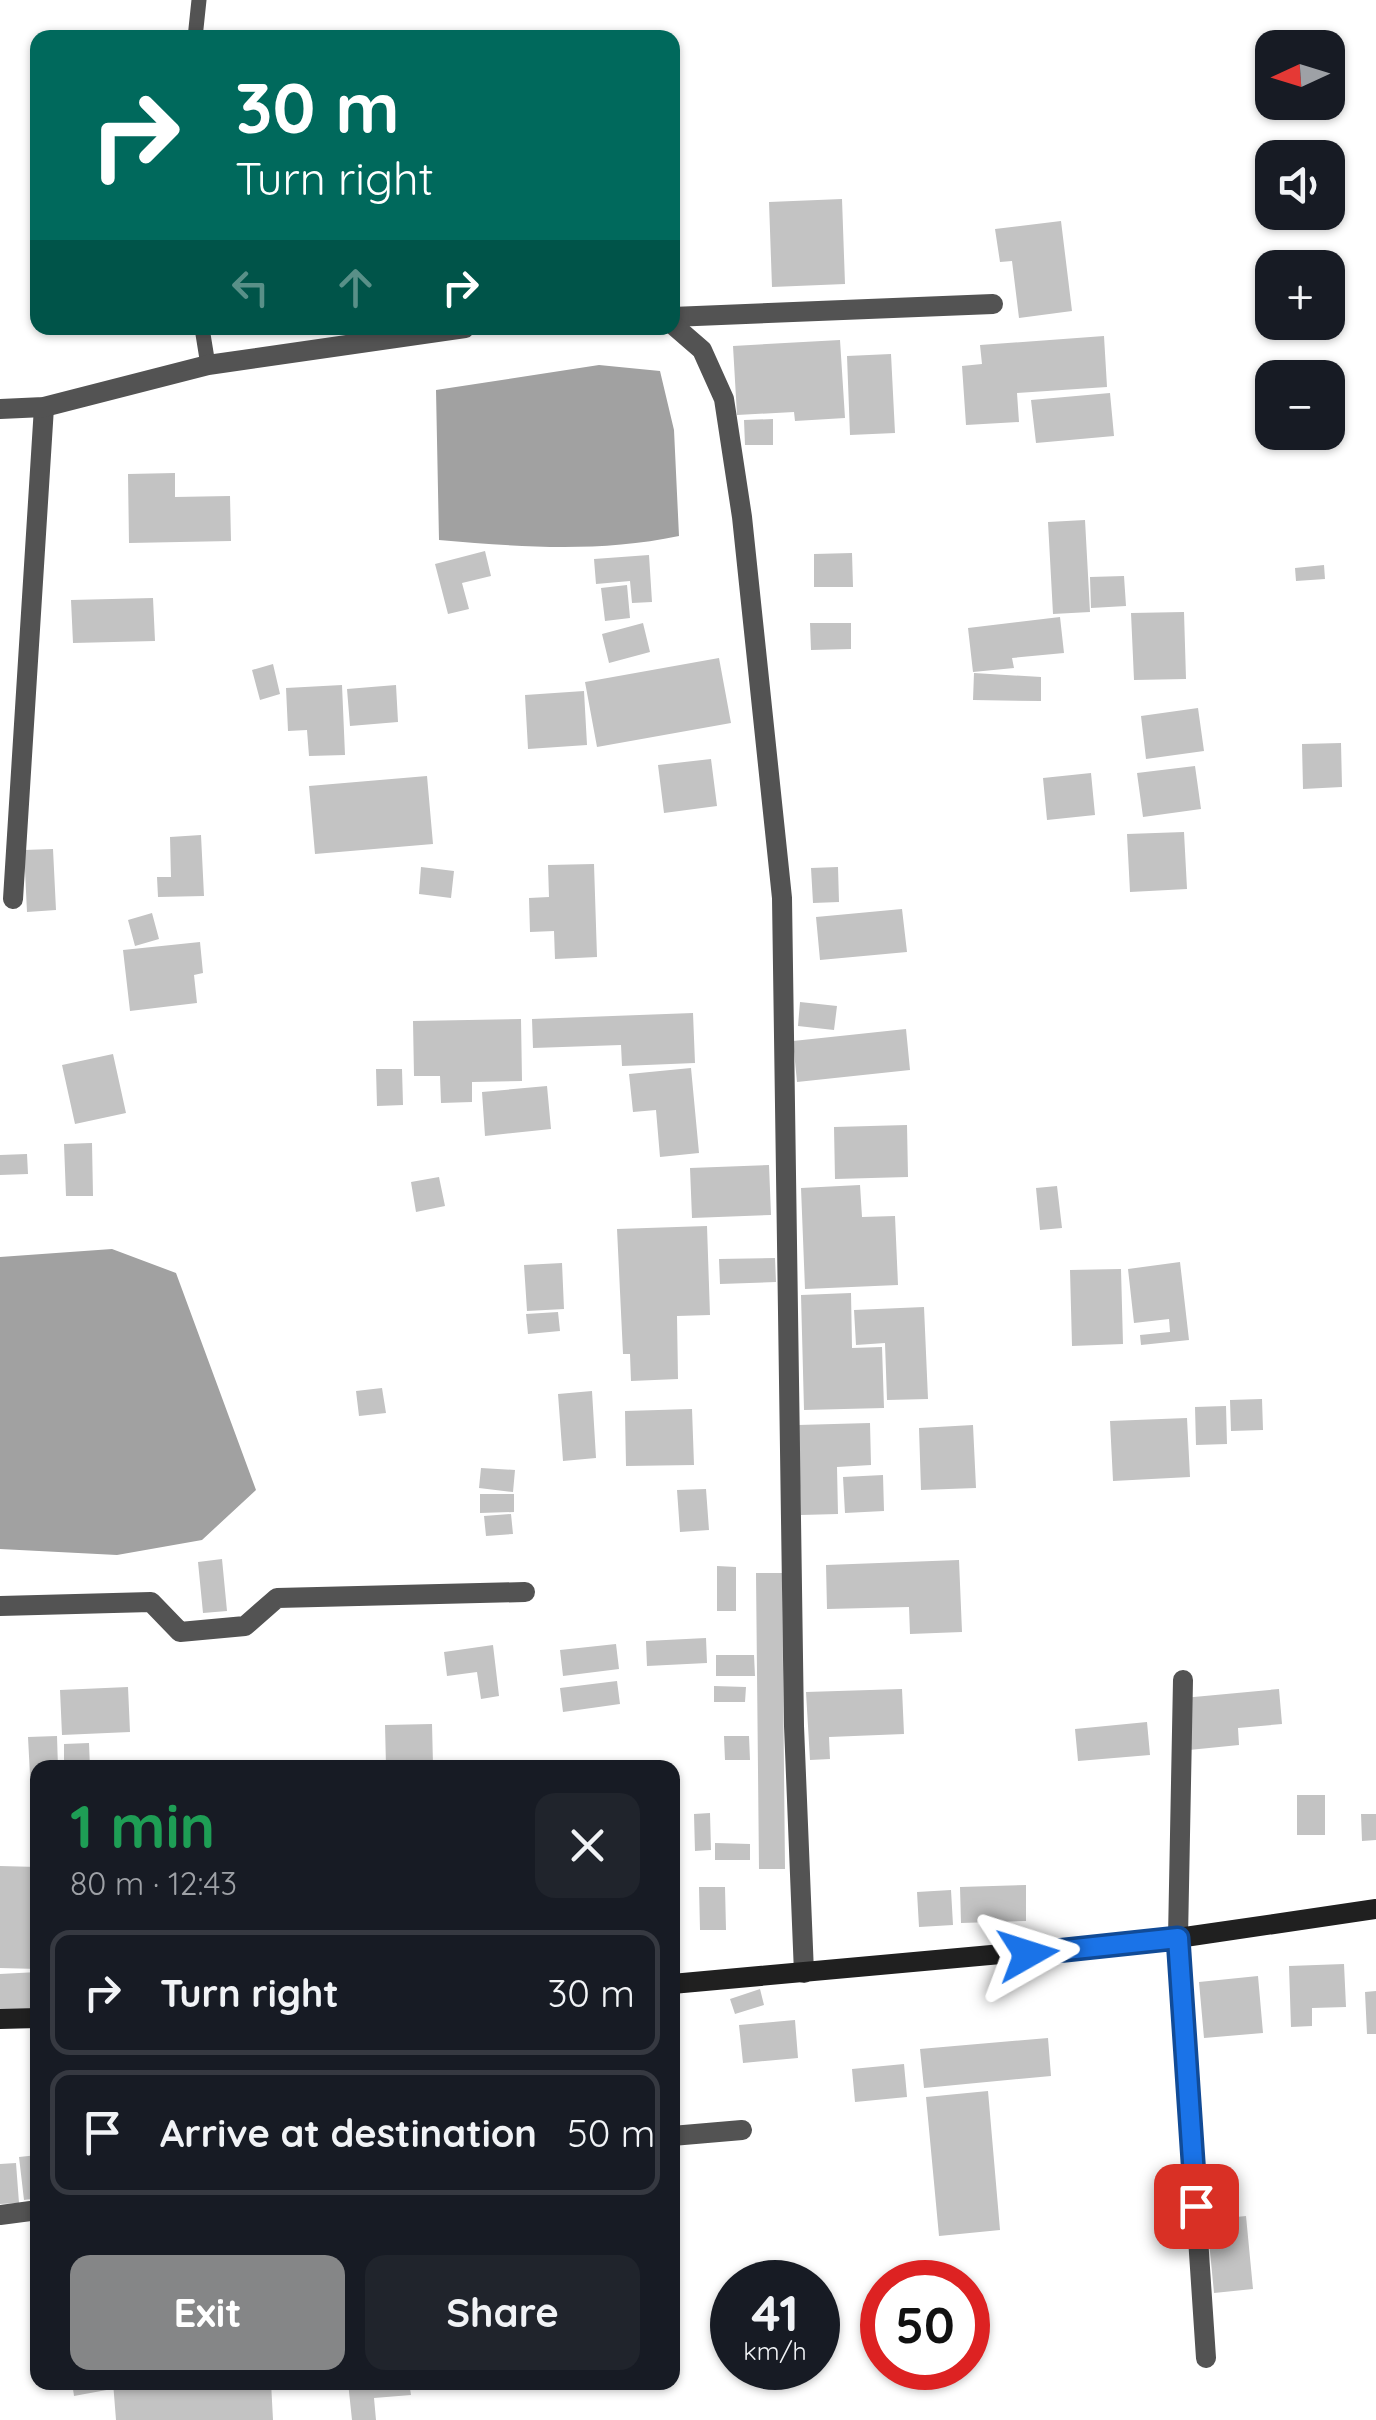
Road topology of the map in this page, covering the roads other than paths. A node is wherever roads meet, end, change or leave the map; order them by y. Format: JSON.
{"nodes":[{"id":1,"x":199,"y":0,"type":"edge"},
{"id":2,"x":196,"y":30,"type":"edge"},
{"id":3,"x":992,"y":304,"type":"dead end"},
{"id":4,"x":680,"y":320,"type":"edge"},
{"id":5,"x":680,"y":328,"type":"edge"},
{"id":6,"x":203,"y":335,"type":"edge"},
{"id":7,"x":418,"y":335,"type":"edge"},
{"id":8,"x":208,"y":366,"type":"junction"},
{"id":9,"x":44,"y":407,"type":"junction"},
{"id":10,"x":0,"y":409,"type":"edge"},
{"id":11,"x":12,"y":899,"type":"dead end"},
{"id":12,"x":526,"y":1592,"type":"dead end"},
{"id":13,"x":0,"y":1606,"type":"edge"},
{"id":14,"x":1183,"y":1680,"type":"dead end"},
{"id":15,"x":1376,"y":1909,"type":"edge"},
{"id":16,"x":1178,"y":1938,"type":"junction"},
{"id":17,"x":804,"y":1973,"type":"junction"},
{"id":18,"x":680,"y":1983,"type":"edge"},
{"id":19,"x":30,"y":2018,"type":"edge"},
{"id":20,"x":0,"y":2019,"type":"edge"},
{"id":21,"x":742,"y":2130,"type":"dead end"},
{"id":22,"x":680,"y":2135,"type":"edge"},
{"id":23,"x":30,"y":2211,"type":"edge"},
{"id":24,"x":0,"y":2214,"type":"edge"},
{"id":25,"x":1206,"y":2358,"type":"dead end"}],
"edges":[{"from":1,"to":2,"type":"lane"},
{"from":3,"to":4,"type":"street"},
{"from":5,"to":17,"type":"street"},
{"from":6,"to":8,"type":"lane"},
{"from":7,"to":8,"type":"street"},
{"from":8,"to":9,"type":"street"},
{"from":9,"to":10,"type":"street"},
{"from":9,"to":11,"type":"street"},
{"from":12,"to":13,"type":"street"},
{"from":14,"to":16,"type":"street"},
{"from":15,"to":16,"type":"main road"},
{"from":16,"to":17,"type":"main road"},
{"from":16,"to":25,"type":"street"},
{"from":17,"to":18,"type":"main road"},
{"from":19,"to":20,"type":"main road"},
{"from":21,"to":22,"type":"street"},
{"from":23,"to":24,"type":"street"}]}
